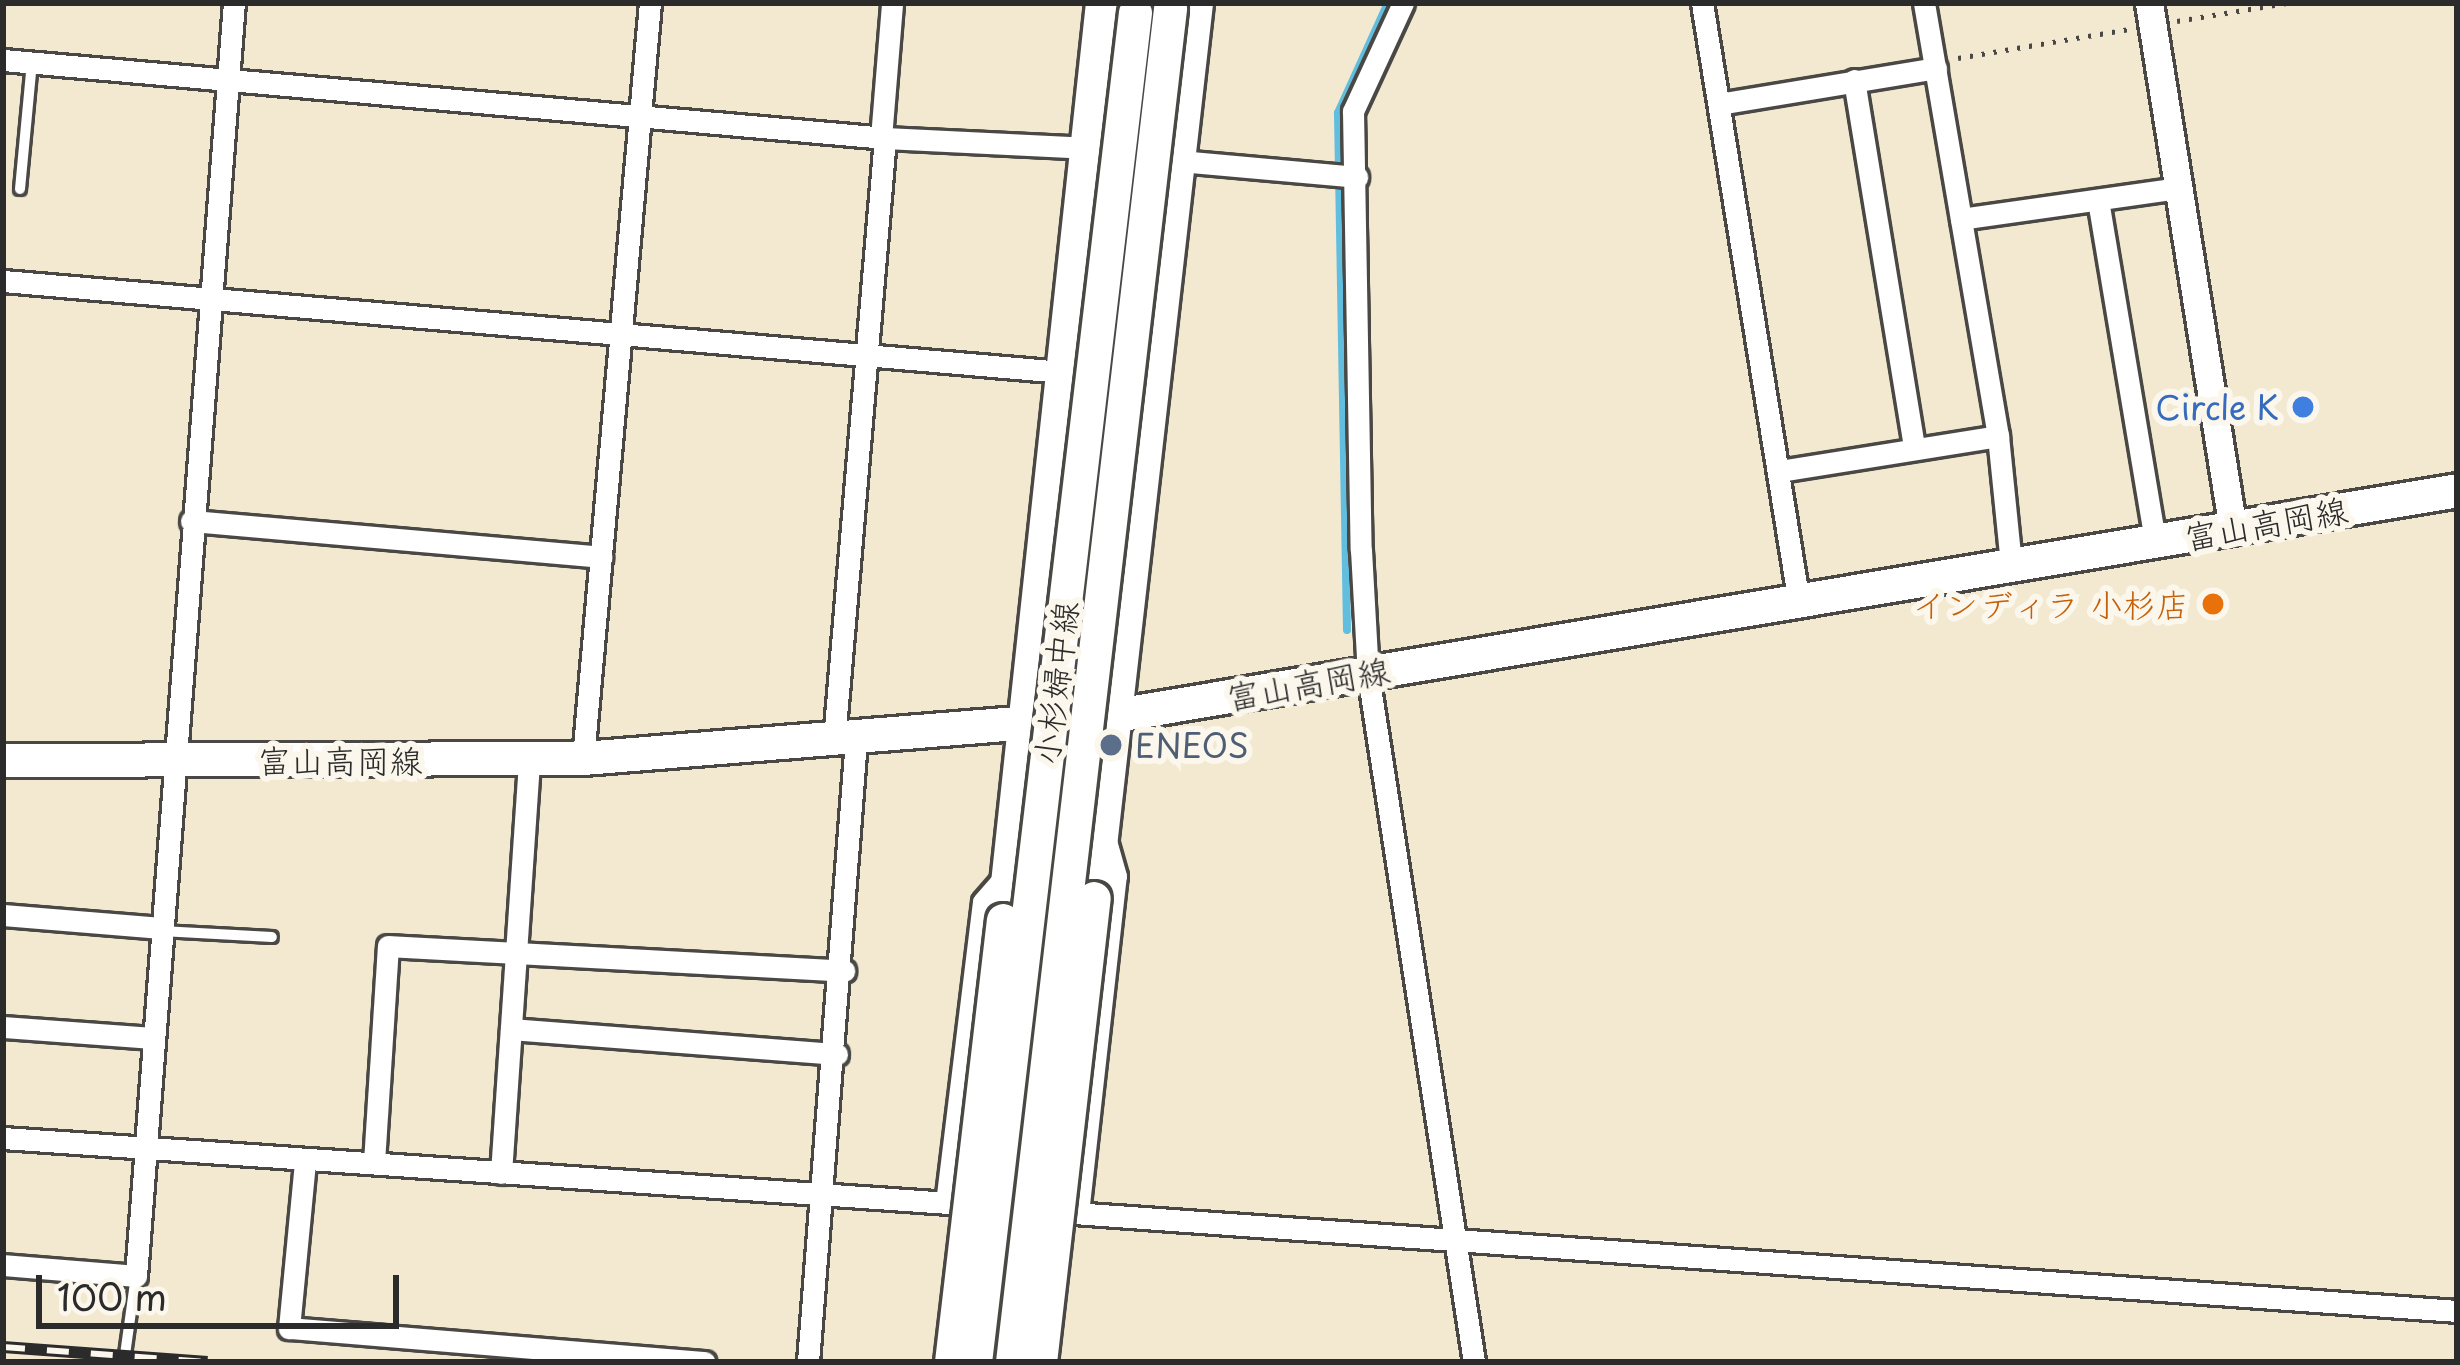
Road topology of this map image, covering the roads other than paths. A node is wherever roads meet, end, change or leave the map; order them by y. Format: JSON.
{"nodes":[{"id":1,"x":234,"y":3,"type":"edge"},
{"id":2,"x":650,"y":3,"type":"edge"},
{"id":3,"x":892,"y":3,"type":"edge"},
{"id":4,"x":1102,"y":3,"type":"edge"},
{"id":5,"x":1403,"y":3,"type":"edge"},
{"id":6,"x":1702,"y":3,"type":"edge"},
{"id":7,"x":1924,"y":3,"type":"edge"},
{"id":8,"x":1179,"y":5,"type":"edge"},
{"id":9,"x":1135,"y":8,"type":"edge"},
{"id":10,"x":2151,"y":14,"type":"edge"},
{"id":11,"x":3,"y":60,"type":"edge"},
{"id":12,"x":32,"y":62,"type":"junction"},
{"id":13,"x":1935,"y":65,"type":"junction"},
{"id":14,"x":228,"y":79,"type":"junction"},
{"id":15,"x":1854,"y":80,"type":"junction"},
{"id":16,"x":1719,"y":104,"type":"junction"},
{"id":17,"x":638,"y":116,"type":"junction"},
{"id":18,"x":883,"y":138,"type":"junction"},
{"id":19,"x":1090,"y":148,"type":"junction"},
{"id":20,"x":1179,"y":161,"type":"junction"},
{"id":21,"x":1357,"y":177,"type":"junction"},
{"id":22,"x":2178,"y":188,"type":"junction"},
{"id":23,"x":20,"y":189,"type":"dead end"},
{"id":24,"x":2098,"y":200,"type":"junction"},
{"id":25,"x":1961,"y":220,"type":"junction"},
{"id":26,"x":3,"y":281,"type":"edge"},
{"id":27,"x":211,"y":301,"type":"junction"},
{"id":28,"x":621,"y":336,"type":"junction"},
{"id":29,"x":862,"y":356,"type":"junction"},
{"id":30,"x":1063,"y":372,"type":"junction"},
{"id":31,"x":1998,"y":436,"type":"junction"},
{"id":32,"x":1914,"y":448,"type":"junction"},
{"id":33,"x":1780,"y":471,"type":"junction"},
{"id":34,"x":2457,"y":490,"type":"edge"},
{"id":35,"x":191,"y":520,"type":"junction"},
{"id":36,"x":2233,"y":530,"type":"junction"},
{"id":37,"x":2155,"y":542,"type":"junction"},
{"id":38,"x":602,"y":557,"type":"junction"},
{"id":39,"x":2011,"y":565,"type":"junction"},
{"id":40,"x":1798,"y":597,"type":"junction"},
{"id":41,"x":1368,"y":674,"type":"junction"},
{"id":42,"x":1116,"y":715,"type":"junction"},
{"id":43,"x":1020,"y":721,"type":"junction"},
{"id":44,"x":845,"y":740,"type":"junction"},
{"id":45,"x":583,"y":758,"type":"junction"},
{"id":46,"x":529,"y":759,"type":"junction"},
{"id":47,"x":3,"y":760,"type":"edge"},
{"id":48,"x":174,"y":761,"type":"junction"},
{"id":49,"x":1102,"y":831,"type":"junction"},
{"id":50,"x":1006,"y":876,"type":"junction"},
{"id":51,"x":3,"y":915,"type":"edge"},
{"id":52,"x":161,"y":929,"type":"junction"},
{"id":53,"x":272,"y":937,"type":"dead end"},
{"id":54,"x":514,"y":955,"type":"junction"},
{"id":55,"x":844,"y":971,"type":"junction"},
{"id":56,"x":3,"y":1027,"type":"edge"},
{"id":57,"x":511,"y":1029,"type":"junction"},
{"id":58,"x":153,"y":1038,"type":"junction"},
{"id":59,"x":836,"y":1054,"type":"junction"},
{"id":60,"x":3,"y":1138,"type":"edge"},
{"id":61,"x":145,"y":1149,"type":"junction"},
{"id":62,"x":305,"y":1162,"type":"junction"},
{"id":63,"x":374,"y":1162,"type":"junction"},
{"id":64,"x":502,"y":1172,"type":"junction"},
{"id":65,"x":824,"y":1195,"type":"junction"},
{"id":66,"x":946,"y":1203,"type":"junction"},
{"id":67,"x":1078,"y":1213,"type":"junction"},
{"id":68,"x":1462,"y":1243,"type":"junction"},
{"id":69,"x":3,"y":1265,"type":"edge"},
{"id":70,"x":136,"y":1276,"type":"junction"},
{"id":71,"x":2457,"y":1311,"type":"edge"},
{"id":72,"x":124,"y":1362,"type":"edge"},
{"id":73,"x":705,"y":1362,"type":"edge"},
{"id":74,"x":808,"y":1362,"type":"edge"},
{"id":75,"x":951,"y":1362,"type":"edge"},
{"id":76,"x":975,"y":1362,"type":"edge"},
{"id":77,"x":1012,"y":1362,"type":"edge"},
{"id":78,"x":1040,"y":1362,"type":"edge"},
{"id":79,"x":1474,"y":1362,"type":"edge"}],
"edges":[{"from":1,"to":14,"type":"street"},
{"from":2,"to":17,"type":"street"},
{"from":3,"to":18,"type":"street"},
{"from":4,"to":19,"type":"main road"},
{"from":5,"to":21,"type":"street"},
{"from":6,"to":16,"type":"street"},
{"from":7,"to":13,"type":"street"},
{"from":8,"to":20,"type":"main road"},
{"from":8,"to":77,"type":"main road","name":"小杉婦中線","bridge":true},
{"from":9,"to":76,"type":"main road","name":"小杉婦中線","bridge":true},
{"from":10,"to":22,"type":"street"},
{"from":11,"to":12,"type":"street"},
{"from":12,"to":14,"type":"street"},
{"from":12,"to":23,"type":"lane"},
{"from":13,"to":15,"type":"street"},
{"from":13,"to":25,"type":"street"},
{"from":14,"to":17,"type":"street"},
{"from":14,"to":27,"type":"street"},
{"from":15,"to":16,"type":"street"},
{"from":15,"to":32,"type":"street"},
{"from":16,"to":33,"type":"street"},
{"from":17,"to":18,"type":"street"},
{"from":17,"to":28,"type":"street"},
{"from":18,"to":19,"type":"street"},
{"from":18,"to":29,"type":"street"},
{"from":19,"to":20,"type":"lane"},
{"from":19,"to":30,"type":"main road"},
{"from":20,"to":21,"type":"street"},
{"from":20,"to":42,"type":"main road"},
{"from":21,"to":41,"type":"street"},
{"from":22,"to":24,"type":"street"},
{"from":22,"to":36,"type":"street"},
{"from":24,"to":25,"type":"street"},
{"from":24,"to":37,"type":"street"},
{"from":25,"to":31,"type":"street"},
{"from":26,"to":27,"type":"street"},
{"from":27,"to":28,"type":"street"},
{"from":27,"to":35,"type":"street"},
{"from":28,"to":29,"type":"street"},
{"from":28,"to":38,"type":"street"},
{"from":29,"to":30,"type":"street"},
{"from":29,"to":44,"type":"street"},
{"from":30,"to":43,"type":"main road"},
{"from":31,"to":32,"type":"street"},
{"from":31,"to":39,"type":"street"},
{"from":32,"to":33,"type":"street"},
{"from":33,"to":40,"type":"street"},
{"from":34,"to":36,"type":"main road","name":"富山高岡線"},
{"from":35,"to":38,"type":"street"},
{"from":35,"to":48,"type":"street"},
{"from":36,"to":37,"type":"main road","name":"富山高岡線"},
{"from":37,"to":39,"type":"main road","name":"富山高岡線"},
{"from":38,"to":45,"type":"street"},
{"from":39,"to":40,"type":"main road","name":"富山高岡線"},
{"from":40,"to":41,"type":"main road","name":"富山高岡線"},
{"from":41,"to":42,"type":"main road","name":"富山高岡線"},
{"from":41,"to":68,"type":"street"},
{"from":42,"to":43,"type":"main road","name":"富山高岡線"},
{"from":42,"to":49,"type":"main road"},
{"from":43,"to":44,"type":"main road","name":"富山高岡線"},
{"from":43,"to":50,"type":"main road"},
{"from":44,"to":45,"type":"main road","name":"富山高岡線"},
{"from":44,"to":55,"type":"street"},
{"from":45,"to":46,"type":"main road","name":"富山高岡線"},
{"from":46,"to":48,"type":"main road","name":"富山高岡線"},
{"from":46,"to":54,"type":"street"},
{"from":47,"to":48,"type":"main road","name":"富山高岡線"},
{"from":48,"to":52,"type":"street"},
{"from":49,"to":67,"type":"street"},
{"from":49,"to":78,"type":"main road","bridge":true},
{"from":50,"to":66,"type":"street"},
{"from":50,"to":75,"type":"main road","bridge":true},
{"from":51,"to":52,"type":"street"},
{"from":52,"to":53,"type":"lane"},
{"from":52,"to":58,"type":"street"},
{"from":54,"to":55,"type":"street"},
{"from":54,"to":57,"type":"street"},
{"from":54,"to":63,"type":"street"},
{"from":55,"to":59,"type":"street"},
{"from":56,"to":58,"type":"street"},
{"from":57,"to":59,"type":"street"},
{"from":57,"to":64,"type":"street"},
{"from":58,"to":61,"type":"street"},
{"from":59,"to":65,"type":"street"},
{"from":60,"to":61,"type":"street"},
{"from":61,"to":62,"type":"street"},
{"from":61,"to":70,"type":"street"},
{"from":62,"to":63,"type":"street"},
{"from":62,"to":73,"type":"street"},
{"from":63,"to":64,"type":"street"},
{"from":64,"to":65,"type":"street"},
{"from":65,"to":66,"type":"street"},
{"from":65,"to":74,"type":"street"},
{"from":66,"to":67,"type":"street"},
{"from":67,"to":68,"type":"street"},
{"from":68,"to":71,"type":"street"},
{"from":68,"to":79,"type":"street"},
{"from":69,"to":70,"type":"street"},
{"from":70,"to":72,"type":"lane"}]}
